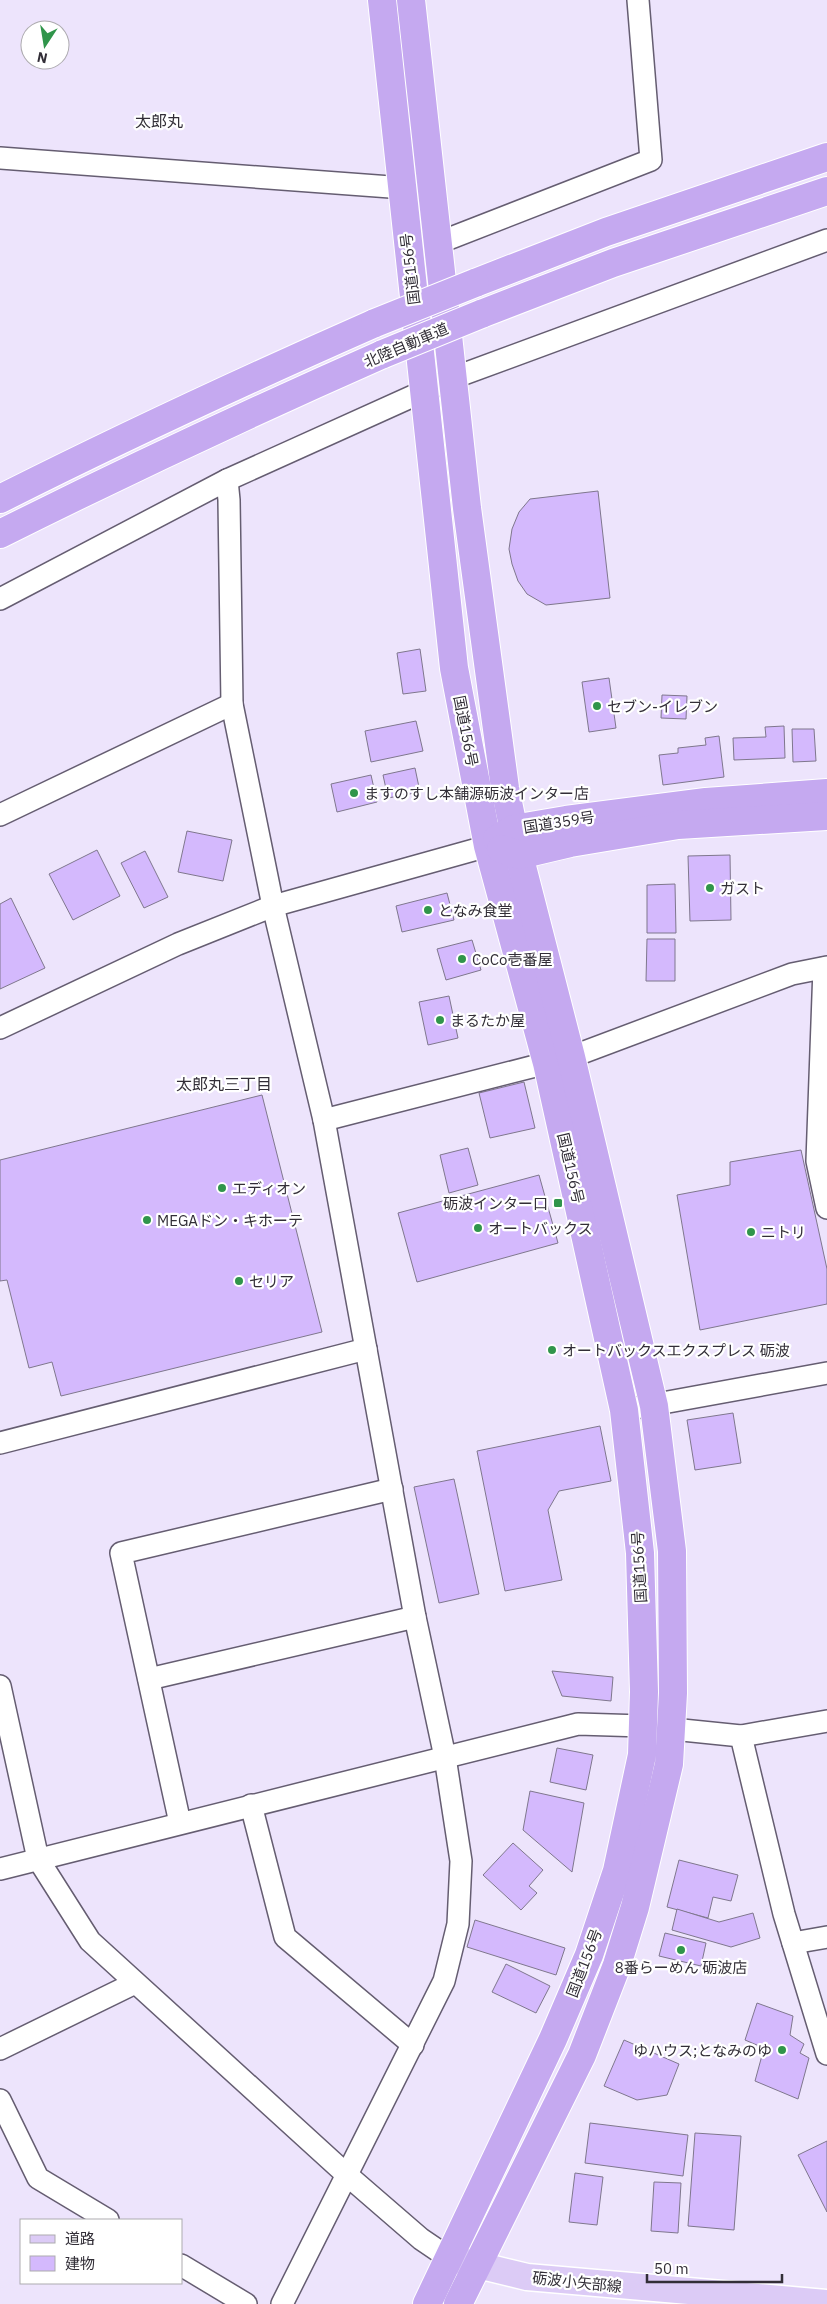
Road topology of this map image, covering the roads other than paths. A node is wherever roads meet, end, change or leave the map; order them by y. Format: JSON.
{"nodes":[{"id":1,"x":382,"y":0,"type":"edge"},
{"id":2,"x":411,"y":0,"type":"edge"},
{"id":3,"x":638,"y":0,"type":"edge"},
{"id":4,"x":827,"y":157,"type":"edge"},
{"id":5,"x":0,"y":158,"type":"edge"},
{"id":6,"x":401,"y":189,"type":"junction"},
{"id":7,"x":431,"y":190,"type":"junction"},
{"id":8,"x":827,"y":191,"type":"edge"},
{"id":9,"x":827,"y":240,"type":"edge"},
{"id":10,"x":438,"y":243,"type":"junction"},
{"id":11,"x":453,"y":378,"type":"junction"},
{"id":12,"x":424,"y":391,"type":"junction"},
{"id":13,"x":227,"y":480,"type":"junction"},
{"id":14,"x":0,"y":499,"type":"edge"},
{"id":15,"x":0,"y":534,"type":"edge"},
{"id":16,"x":0,"y":599,"type":"edge"},
{"id":17,"x":232,"y":704,"type":"junction"},
{"id":18,"x":827,"y":793,"type":"edge"},
{"id":19,"x":0,"y":815,"type":"edge"},
{"id":20,"x":827,"y":816,"type":"edge"},
{"id":21,"x":516,"y":842,"type":"junction"},
{"id":22,"x":488,"y":846,"type":"junction"},
{"id":23,"x":273,"y":906,"type":"junction"},
{"id":24,"x":826,"y":967,"type":"edge"},
{"id":25,"x":0,"y":1028,"type":"edge"},
{"id":26,"x":559,"y":1060,"type":"junction"},
{"id":27,"x":324,"y":1120,"type":"junction"},
{"id":28,"x":824,"y":1173,"type":"edge"},
{"id":29,"x":827,"y":1208,"type":"edge"},
{"id":30,"x":366,"y":1349,"type":"junction"},
{"id":31,"x":827,"y":1373,"type":"edge"},
{"id":32,"x":654,"y":1406,"type":"junction"},
{"id":33,"x":624,"y":1410,"type":"junction"},
{"id":34,"x":0,"y":1443,"type":"edge"},
{"id":35,"x":392,"y":1488,"type":"junction"},
{"id":36,"x":415,"y":1617,"type":"junction"},
{"id":37,"x":149,"y":1679,"type":"junction"},
{"id":38,"x":0,"y":1686,"type":"edge"},
{"id":39,"x":827,"y":1721,"type":"edge"},
{"id":40,"x":643,"y":1726,"type":"junction"},
{"id":41,"x":671,"y":1728,"type":"junction"},
{"id":42,"x":741,"y":1736,"type":"junction"},
{"id":43,"x":445,"y":1757,"type":"junction"},
{"id":44,"x":251,"y":1805,"type":"junction"},
{"id":45,"x":180,"y":1822,"type":"junction"},
{"id":46,"x":38,"y":1859,"type":"junction"},
{"id":47,"x":0,"y":1869,"type":"edge"},
{"id":48,"x":827,"y":1936,"type":"edge"},
{"id":49,"x":793,"y":1943,"type":"junction"},
{"id":50,"x":135,"y":1983,"type":"junction"},
{"id":51,"x":413,"y":2044,"type":"junction"},
{"id":52,"x":0,"y":2049,"type":"edge"},
{"id":53,"x":827,"y":2054,"type":"edge"},
{"id":54,"x":0,"y":2100,"type":"edge"},
{"id":55,"x":347,"y":2175,"type":"junction"},
{"id":56,"x":106,"y":2219,"type":"edge"},
{"id":57,"x":448,"y":2258,"type":"junction"},
{"id":58,"x":476,"y":2265,"type":"junction"},
{"id":59,"x":182,"y":2266,"type":"edge"},
{"id":60,"x":827,"y":2303,"type":"edge"},
{"id":61,"x":246,"y":2304,"type":"edge"},
{"id":62,"x":282,"y":2304,"type":"edge"},
{"id":63,"x":427,"y":2304,"type":"edge"},
{"id":64,"x":458,"y":2304,"type":"edge"}],
"edges":[{"from":1,"to":6,"type":"highway","name":"国道156号"},
{"from":2,"to":7,"type":"highway","name":"国道156号"},
{"from":3,"to":10,"type":"street"},
{"from":4,"to":14,"type":"highway","name":"北陸自動車道","bridge":true},
{"from":5,"to":6,"type":"street"},
{"from":6,"to":7,"type":"street"},
{"from":6,"to":12,"type":"highway","name":"国道156号"},
{"from":7,"to":10,"type":"highway","name":"国道156号"},
{"from":8,"to":15,"type":"highway","name":"北陸自動車道","bridge":true},
{"from":9,"to":11,"type":"street"},
{"from":10,"to":11,"type":"highway","name":"国道156号"},
{"from":11,"to":12,"type":"street"},
{"from":11,"to":21,"type":"highway","name":"国道156号"},
{"from":12,"to":13,"type":"street"},
{"from":12,"to":22,"type":"highway","name":"国道156号"},
{"from":13,"to":16,"type":"street"},
{"from":13,"to":17,"type":"street"},
{"from":17,"to":19,"type":"street"},
{"from":17,"to":23,"type":"street"},
{"from":18,"to":21,"type":"highway","name":"国道359号"},
{"from":20,"to":21,"type":"highway","name":"国道359号"},
{"from":21,"to":22,"type":"highway","name":"国道359号"},
{"from":21,"to":26,"type":"highway","name":"国道156号"},
{"from":22,"to":23,"type":"street"},
{"from":22,"to":26,"type":"highway","name":"国道156号"},
{"from":23,"to":25,"type":"street"},
{"from":23,"to":27,"type":"street"},
{"from":24,"to":26,"type":"street"},
{"from":24,"to":28,"type":"street"},
{"from":26,"to":27,"type":"street"},
{"from":26,"to":32,"type":"highway","name":"国道156号"},
{"from":26,"to":33,"type":"highway","name":"国道156号"},
{"from":27,"to":30,"type":"street"},
{"from":28,"to":29,"type":"street"},
{"from":30,"to":34,"type":"street"},
{"from":30,"to":35,"type":"street"},
{"from":31,"to":32,"type":"street"},
{"from":32,"to":33,"type":"street"},
{"from":32,"to":41,"type":"highway","name":"国道156号"},
{"from":33,"to":40,"type":"highway","name":"国道156号"},
{"from":35,"to":36,"type":"street"},
{"from":35,"to":37,"type":"street"},
{"from":36,"to":37,"type":"street"},
{"from":36,"to":43,"type":"street"},
{"from":37,"to":45,"type":"street"},
{"from":38,"to":46,"type":"street"},
{"from":39,"to":42,"type":"street"},
{"from":40,"to":41,"type":"street"},
{"from":40,"to":43,"type":"street"},
{"from":40,"to":57,"type":"highway","name":"国道156号"},
{"from":41,"to":42,"type":"street"},
{"from":41,"to":58,"type":"highway","name":"国道156号"},
{"from":42,"to":49,"type":"street"},
{"from":43,"to":44,"type":"street"},
{"from":43,"to":51,"type":"street"},
{"from":44,"to":45,"type":"street"},
{"from":44,"to":51,"type":"street"},
{"from":45,"to":46,"type":"street"},
{"from":46,"to":47,"type":"street"},
{"from":46,"to":50,"type":"street"},
{"from":48,"to":49,"type":"street"},
{"from":49,"to":53,"type":"street"},
{"from":50,"to":52,"type":"street"},
{"from":50,"to":55,"type":"street"},
{"from":51,"to":55,"type":"street"},
{"from":54,"to":56,"type":"street"},
{"from":55,"to":57,"type":"street"},
{"from":55,"to":62,"type":"street"},
{"from":57,"to":58,"type":"main road","name":"砺波小矢部線"},
{"from":57,"to":63,"type":"highway","name":"国道156号"},
{"from":58,"to":60,"type":"main road","name":"砺波小矢部線"},
{"from":58,"to":64,"type":"highway","name":"国道156号"},
{"from":59,"to":61,"type":"street"}]}
